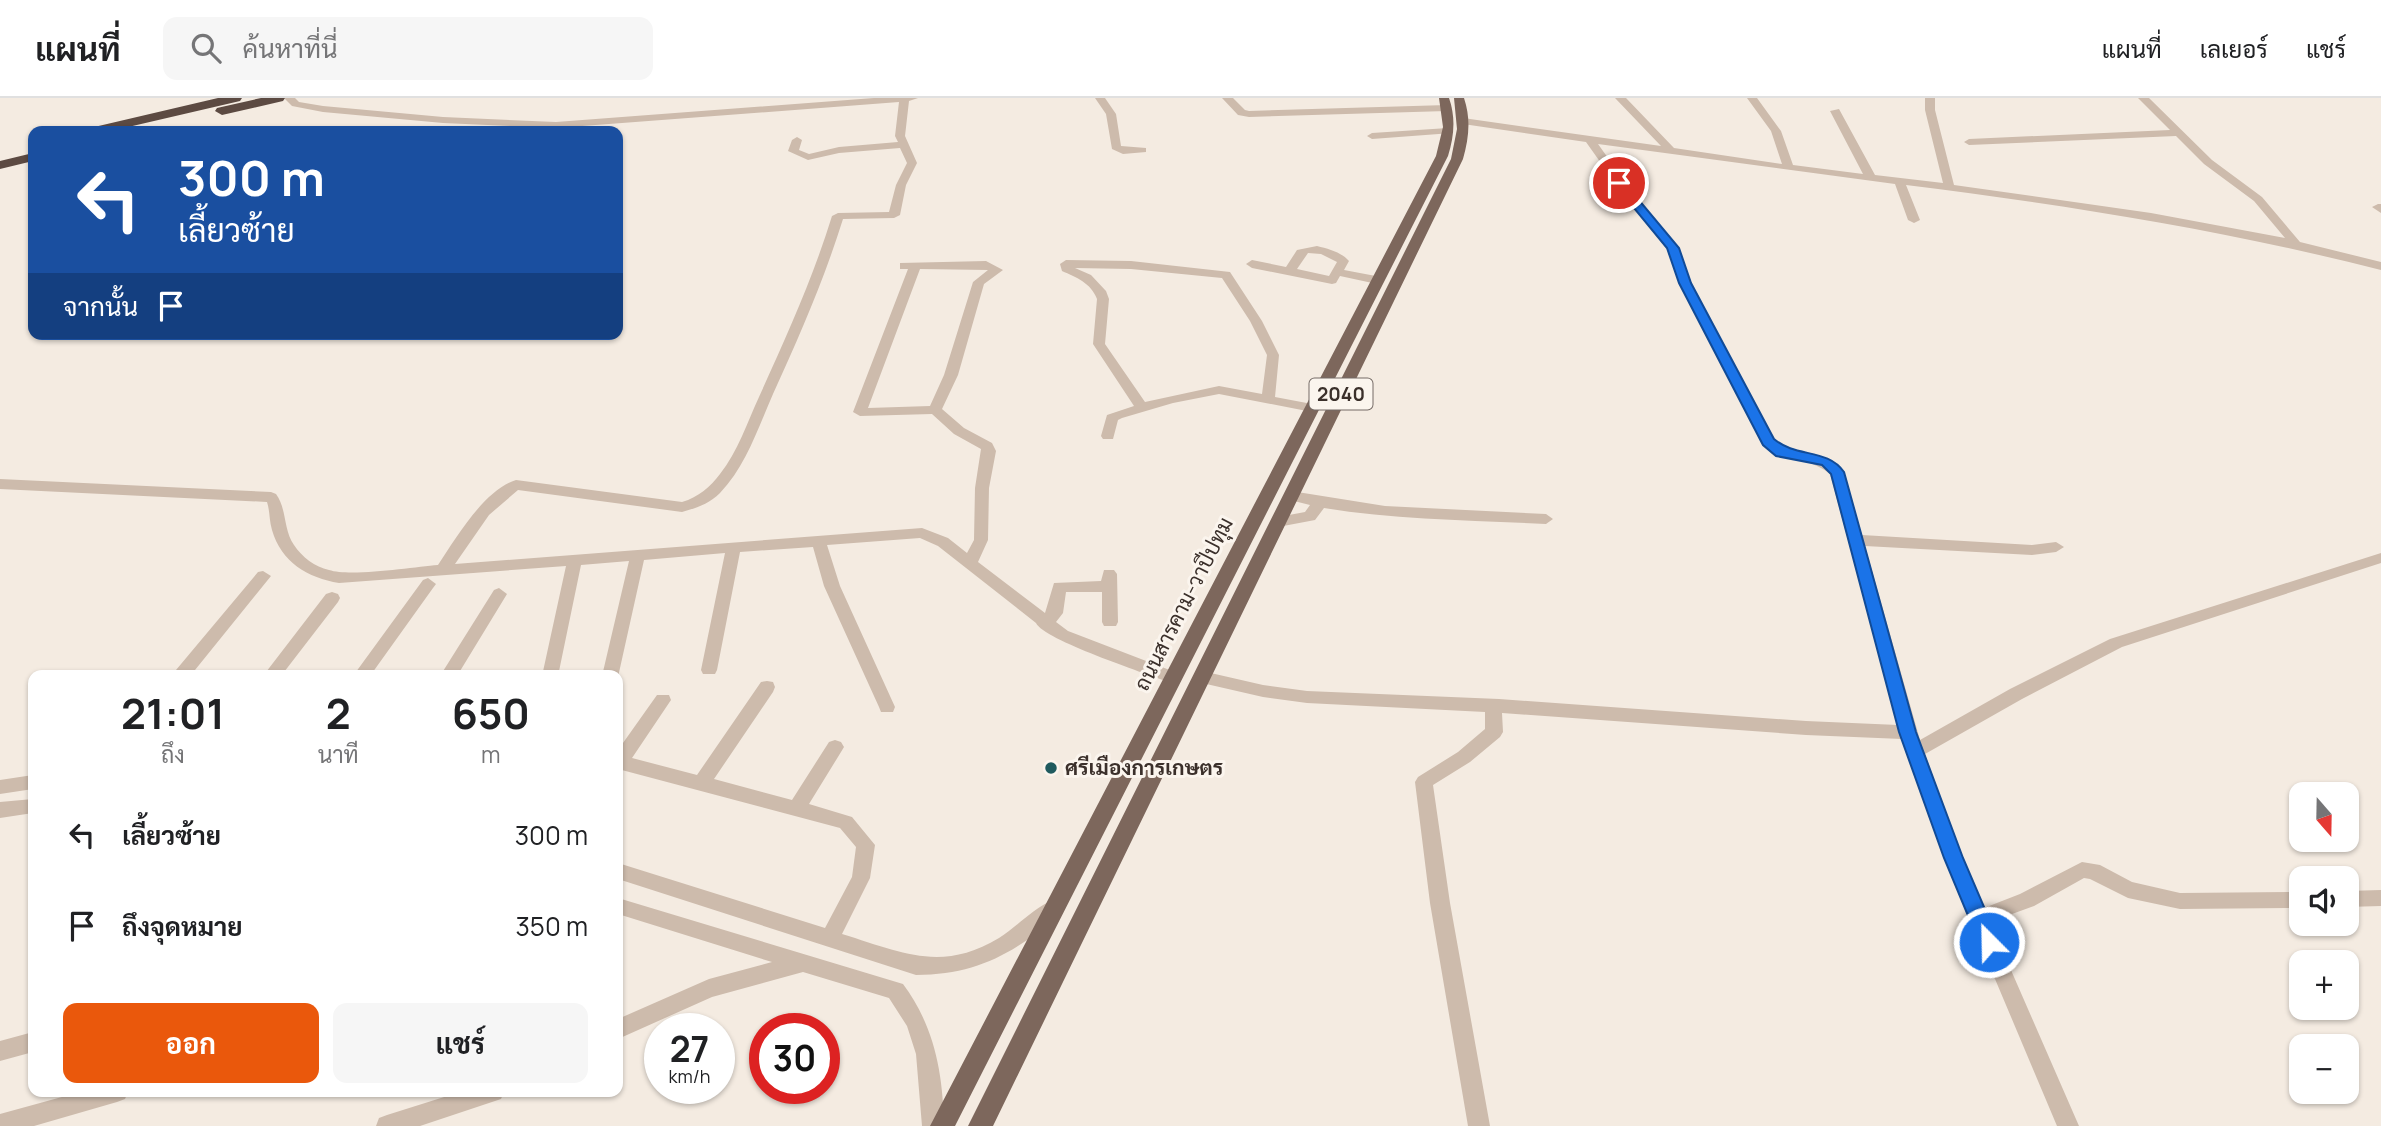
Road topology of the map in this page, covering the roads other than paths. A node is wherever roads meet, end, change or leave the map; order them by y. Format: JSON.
{"nodes":[{"id":1,"x":235,"y":98,"type":"edge"},
{"id":2,"x":278,"y":98,"type":"edge"},
{"id":3,"x":289,"y":98,"type":"edge"},
{"id":4,"x":913,"y":98,"type":"edge"},
{"id":5,"x":1100,"y":98,"type":"edge"},
{"id":6,"x":1227,"y":98,"type":"edge"},
{"id":7,"x":1619,"y":98,"type":"edge"},
{"id":8,"x":1752,"y":98,"type":"edge"},
{"id":9,"x":1930,"y":98,"type":"edge"},
{"id":10,"x":2143,"y":98,"type":"edge"},
{"id":11,"x":904,"y":99,"type":"edge"},
{"id":12,"x":211,"y":100,"type":"edge"},
{"id":13,"x":1450,"y":101,"type":"edge"},
{"id":14,"x":1835,"y":111,"type":"dead end"},
{"id":15,"x":1463,"y":121,"type":"junction"},
{"id":16,"x":113,"y":126,"type":"edge"},
{"id":17,"x":161,"y":126,"type":"edge"},
{"id":18,"x":1448,"y":131,"type":"junction"},
{"id":19,"x":2179,"y":133,"type":"junction"},
{"id":20,"x":1372,"y":136,"type":"dead end"},
{"id":21,"x":797,"y":140,"type":"dead end"},
{"id":22,"x":1590,"y":140,"type":"junction"},
{"id":23,"x":1969,"y":142,"type":"dead end"},
{"id":24,"x":904,"y":145,"type":"junction"},
{"id":25,"x":28,"y":147,"type":"edge"},
{"id":26,"x":1142,"y":150,"type":"dead end"},
{"id":27,"x":1670,"y":150,"type":"junction"},
{"id":28,"x":0,"y":154,"type":"edge"},
{"id":29,"x":28,"y":158,"type":"edge"},
{"id":30,"x":0,"y":165,"type":"edge"},
{"id":31,"x":1788,"y":168,"type":"junction"},
{"id":32,"x":1871,"y":178,"type":"junction"},
{"id":33,"x":1899,"y":181,"type":"junction"},
{"id":34,"x":1949,"y":187,"type":"junction"},
{"id":35,"x":1914,"y":220,"type":"dead end"},
{"id":36,"x":2296,"y":244,"type":"junction"},
{"id":37,"x":1252,"y":264,"type":"dead end"},
{"id":38,"x":2381,"y":265,"type":"edge"},
{"id":39,"x":1290,"y":271,"type":"junction"},
{"id":40,"x":1338,"y":272,"type":"junction"},
{"id":41,"x":1377,"y":280,"type":"junction"},
{"id":42,"x":1355,"y":324,"type":"junction"},
{"id":43,"x":1374,"y":328,"type":"junction"},
{"id":44,"x":1268,"y":398,"type":"junction"},
{"id":45,"x":1142,"y":408,"type":"junction"},
{"id":46,"x":1312,"y":408,"type":"junction"},
{"id":47,"x":935,"y":410,"type":"junction"},
{"id":48,"x":1108,"y":436,"type":"dead end"},
{"id":49,"x":0,"y":484,"type":"edge"},
{"id":50,"x":1291,"y":496,"type":"junction"},
{"id":51,"x":1320,"y":503,"type":"junction"},
{"id":52,"x":1546,"y":519,"type":"dead end"},
{"id":53,"x":1278,"y":522,"type":"junction"},
{"id":54,"x":1856,"y":540,"type":"junction"},
{"id":55,"x":818,"y":543,"type":"junction"},
{"id":56,"x":2056,"y":547,"type":"dead end"},
{"id":57,"x":733,"y":549,"type":"junction"},
{"id":58,"x":638,"y":555,"type":"junction"},
{"id":59,"x":2381,"y":558,"type":"edge"},
{"id":60,"x":575,"y":559,"type":"junction"},
{"id":61,"x":970,"y":563,"type":"junction"},
{"id":62,"x":443,"y":570,"type":"junction"},
{"id":63,"x":263,"y":576,"type":"dead end"},
{"id":64,"x":428,"y":584,"type":"dead end"},
{"id":65,"x":499,"y":594,"type":"dead end"},
{"id":66,"x":332,"y":598,"type":"dead end"},
{"id":67,"x":1110,"y":622,"type":"dead end"},
{"id":68,"x":1044,"y":624,"type":"junction"},
{"id":69,"x":185,"y":670,"type":"edge"},
{"id":70,"x":276,"y":670,"type":"edge"},
{"id":71,"x":365,"y":670,"type":"edge"},
{"id":72,"x":452,"y":670,"type":"edge"},
{"id":73,"x":552,"y":670,"type":"edge"},
{"id":74,"x":611,"y":670,"type":"edge"},
{"id":75,"x":709,"y":670,"type":"dead end"},
{"id":76,"x":1174,"y":678,"type":"junction"},
{"id":77,"x":1200,"y":681,"type":"junction"},
{"id":78,"x":767,"y":687,"type":"dead end"},
{"id":79,"x":663,"y":700,"type":"dead end"},
{"id":80,"x":1493,"y":706,"type":"junction"},
{"id":81,"x":887,"y":707,"type":"dead end"},
{"id":82,"x":1908,"y":732,"type":"junction"},
{"id":83,"x":835,"y":747,"type":"dead end"},
{"id":84,"x":1915,"y":751,"type":"junction"},
{"id":85,"x":623,"y":755,"type":"edge"},
{"id":86,"x":623,"y":763,"type":"edge"},
{"id":87,"x":28,"y":783,"type":"edge"},
{"id":88,"x":701,"y":784,"type":"junction"},
{"id":89,"x":0,"y":787,"type":"edge"},
{"id":90,"x":28,"y":807,"type":"edge"},
{"id":91,"x":796,"y":809,"type":"junction"},
{"id":92,"x":0,"y":810,"type":"edge"},
{"id":93,"x":623,"y":873,"type":"edge"},
{"id":94,"x":2381,"y":898,"type":"edge"},
{"id":95,"x":2359,"y":899,"type":"edge"},
{"id":96,"x":2289,"y":900,"type":"edge"},
{"id":97,"x":623,"y":907,"type":"edge"},
{"id":98,"x":1054,"y":908,"type":"junction"},
{"id":99,"x":1979,"y":918,"type":"junction"},
{"id":100,"x":830,"y":938,"type":"junction"},
{"id":101,"x":806,"y":962,"type":"junction"},
{"id":102,"x":623,"y":1027,"type":"edge"},
{"id":103,"x":28,"y":1043,"type":"edge"},
{"id":104,"x":0,"y":1051,"type":"edge"},
{"id":105,"x":99,"y":1097,"type":"edge"},
{"id":106,"x":477,"y":1097,"type":"edge"},
{"id":107,"x":0,"y":1125,"type":"edge"},
{"id":108,"x":387,"y":1126,"type":"edge"},
{"id":109,"x":933,"y":1126,"type":"edge"},
{"id":110,"x":942,"y":1126,"type":"edge"},
{"id":111,"x":980,"y":1126,"type":"edge"},
{"id":112,"x":1479,"y":1126,"type":"edge"},
{"id":113,"x":2068,"y":1126,"type":"edge"}],
"edges":[{"from":1,"to":12,"type":"highway"},
{"from":2,"to":17,"type":"highway"},
{"from":3,"to":11,"type":"street"},
{"from":4,"to":11,"type":"street"},
{"from":5,"to":26,"type":"street"},
{"from":6,"to":13,"type":"street"},
{"from":7,"to":27,"type":"street"},
{"from":8,"to":31,"type":"street"},
{"from":9,"to":34,"type":"street"},
{"from":10,"to":19,"type":"street"},
{"from":11,"to":24,"type":"street"},
{"from":12,"to":16,"type":"highway"},
{"from":13,"to":15,"type":"main road","number":"2040"},
{"from":13,"to":18,"type":"main road","name":"ถนนสารคาม-วาปีปทุม","number":"2040"},
{"from":14,"to":32,"type":"street"},
{"from":15,"to":22,"type":"street"},
{"from":15,"to":43,"type":"main road","number":"2040"},
{"from":18,"to":20,"type":"street"},
{"from":18,"to":41,"type":"main road","name":"ถนนสารคาม-วาปีปทุม","number":"2040"},
{"from":19,"to":23,"type":"street"},
{"from":19,"to":36,"type":"street"},
{"from":21,"to":24,"type":"street"},
{"from":22,"to":27,"type":"street"},
{"from":22,"to":54,"type":"street"},
{"from":24,"to":62,"type":"street"},
{"from":25,"to":28,"type":"highway"},
{"from":27,"to":31,"type":"street"},
{"from":29,"to":30,"type":"highway"},
{"from":31,"to":32,"type":"street"},
{"from":32,"to":33,"type":"street"},
{"from":33,"to":34,"type":"street"},
{"from":33,"to":35,"type":"street"},
{"from":34,"to":36,"type":"street"},
{"from":36,"to":38,"type":"street"},
{"from":37,"to":39,"type":"street"},
{"from":39,"to":40,"type":"street"},
{"from":39,"to":40,"type":"street"},
{"from":40,"to":41,"type":"street"},
{"from":41,"to":42,"type":"main road","name":"ถนนสารคาม-วาปีปทุม","number":"2040"},
{"from":42,"to":43,"type":"main road"},
{"from":42,"to":46,"type":"main road","name":"ถนนสารคาม-วาปีปทุม","number":"2040"},
{"from":43,"to":50,"type":"main road","number":"2040"},
{"from":44,"to":45,"type":"street"},
{"from":44,"to":45,"type":"street"},
{"from":44,"to":46,"type":"street"},
{"from":45,"to":48,"type":"street"},
{"from":46,"to":76,"type":"main road","name":"ถนนสารคาม-วาปีปทุม","number":"2040"},
{"from":47,"to":47,"type":"street"},
{"from":47,"to":61,"type":"street"},
{"from":49,"to":62,"type":"street"},
{"from":50,"to":51,"type":"street"},
{"from":50,"to":53,"type":"main road","number":"2040"},
{"from":51,"to":52,"type":"street"},
{"from":51,"to":53,"type":"street"},
{"from":53,"to":77,"type":"main road","number":"2040"},
{"from":54,"to":56,"type":"street"},
{"from":54,"to":82,"type":"street"},
{"from":55,"to":57,"type":"street"},
{"from":55,"to":61,"type":"street"},
{"from":55,"to":81,"type":"street"},
{"from":57,"to":58,"type":"street"},
{"from":57,"to":75,"type":"street"},
{"from":58,"to":60,"type":"street"},
{"from":58,"to":74,"type":"street"},
{"from":59,"to":84,"type":"street"},
{"from":60,"to":62,"type":"street"},
{"from":60,"to":73,"type":"street"},
{"from":61,"to":68,"type":"street"},
{"from":63,"to":69,"type":"street"},
{"from":64,"to":71,"type":"street"},
{"from":65,"to":72,"type":"street"},
{"from":66,"to":70,"type":"street"},
{"from":67,"to":68,"type":"street"},
{"from":68,"to":76,"type":"street"},
{"from":76,"to":98,"type":"main road","name":"ถนนสารคาม-วาปีปทุม"},
{"from":77,"to":80,"type":"street"},
{"from":77,"to":111,"type":"main road"},
{"from":78,"to":88,"type":"street"},
{"from":79,"to":85,"type":"street"},
{"from":80,"to":82,"type":"street"},
{"from":80,"to":112,"type":"street"},
{"from":82,"to":84,"type":"street"},
{"from":83,"to":91,"type":"street"},
{"from":84,"to":99,"type":"street"},
{"from":86,"to":88,"type":"street"},
{"from":87,"to":89,"type":"street"},
{"from":88,"to":91,"type":"street"},
{"from":90,"to":92,"type":"street"},
{"from":91,"to":100,"type":"street"},
{"from":93,"to":100,"type":"street"},
{"from":94,"to":95,"type":"street"},
{"from":96,"to":99,"type":"street"},
{"from":97,"to":101,"type":"street"},
{"from":98,"to":100,"type":"street"},
{"from":98,"to":110,"type":"main road","name":"ถนนสารคาม-วาปีปทุม"},
{"from":99,"to":113,"type":"street"},
{"from":101,"to":102,"type":"street"},
{"from":101,"to":109,"type":"street"},
{"from":103,"to":104,"type":"street"},
{"from":105,"to":107,"type":"street"},
{"from":106,"to":108,"type":"street"}]}
